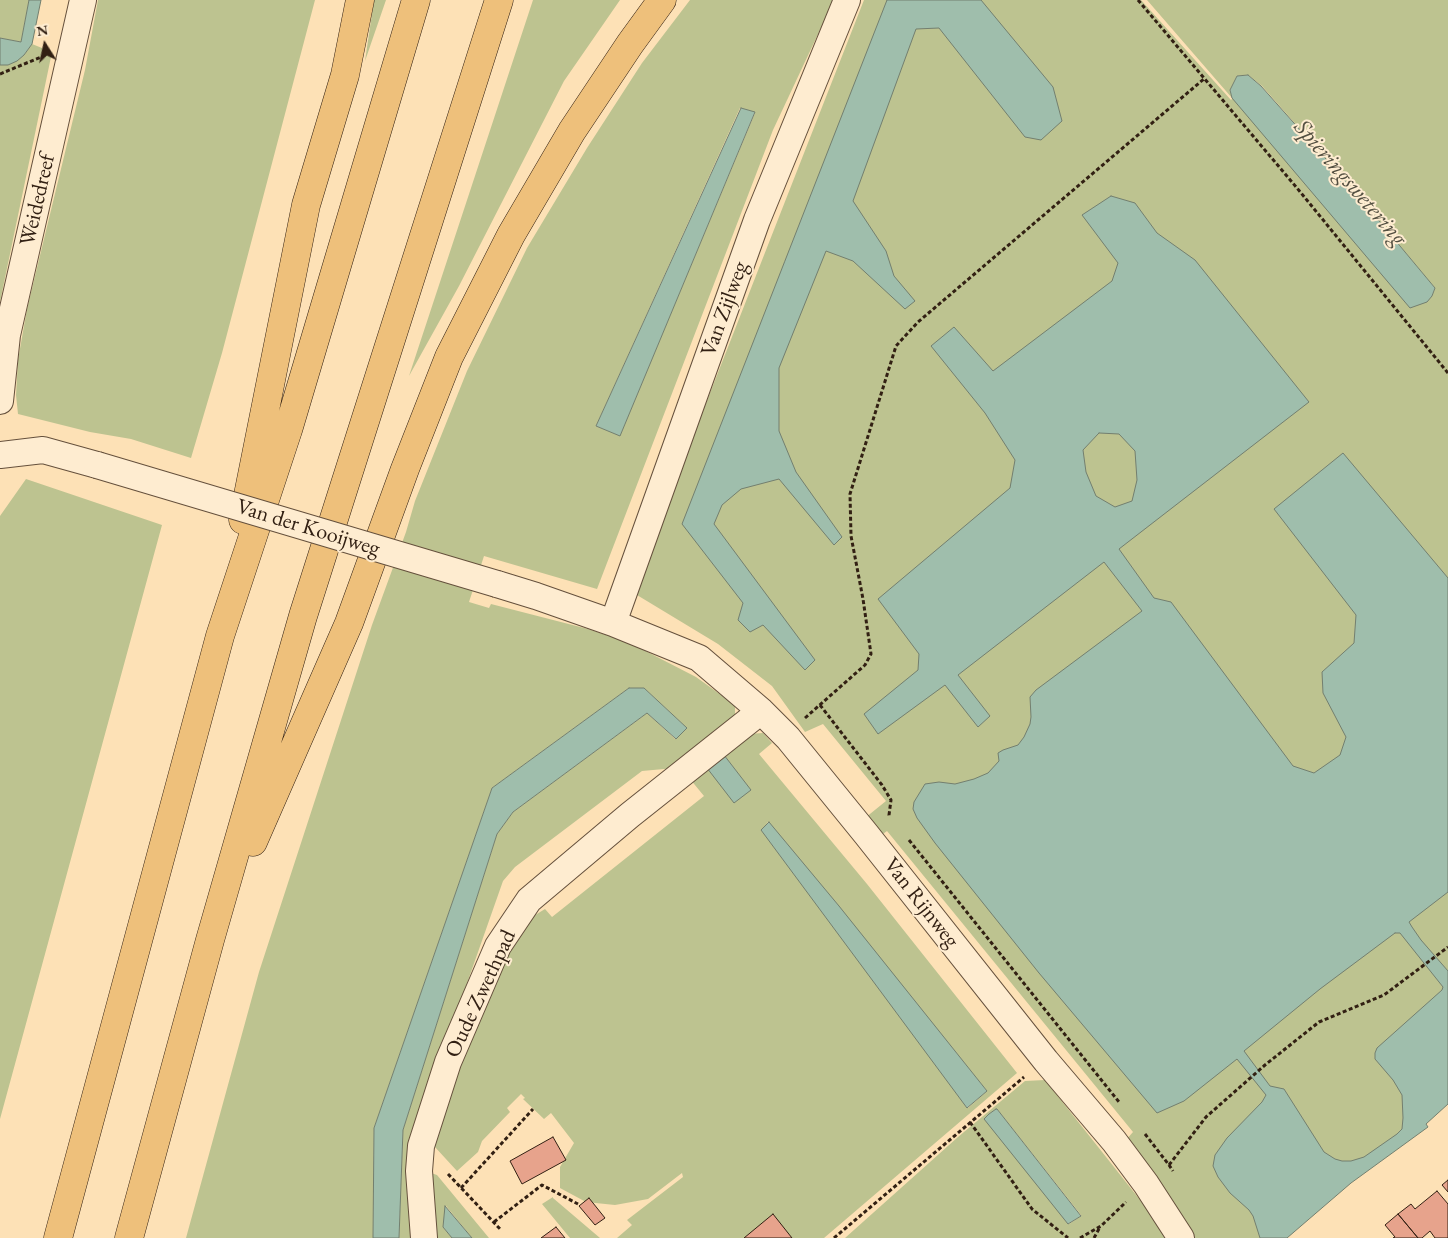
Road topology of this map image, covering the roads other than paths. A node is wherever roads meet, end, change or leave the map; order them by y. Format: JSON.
{"nodes":[{"id":1,"x":83,"y":0,"type":"edge"},
{"id":2,"x":360,"y":0,"type":"edge"},
{"id":3,"x":416,"y":0,"type":"edge"},
{"id":4,"x":499,"y":0,"type":"edge"},
{"id":5,"x":662,"y":0,"type":"edge"},
{"id":6,"x":847,"y":0,"type":"edge"},
{"id":7,"x":0,"y":401,"type":"edge"},
{"id":8,"x":0,"y":455,"type":"edge"},
{"id":9,"x":613,"y":623,"type":"junction"},
{"id":10,"x":220,"y":636,"type":"junction"},
{"id":11,"x":761,"y":710,"type":"junction"},
{"id":12,"x":210,"y":940,"type":"junction"},
{"id":13,"x":58,"y":1238,"type":"edge"},
{"id":14,"x":129,"y":1238,"type":"edge"},
{"id":15,"x":424,"y":1238,"type":"edge"},
{"id":16,"x":1181,"y":1238,"type":"edge"}],
"edges":[{"from":1,"to":7,"type":"street","name":"Weidedreef"},
{"from":2,"to":10,"type":"highway"},
{"from":3,"to":10,"type":"highway"},
{"from":4,"to":12,"type":"highway"},
{"from":5,"to":12,"type":"highway"},
{"from":6,"to":9,"type":"street","name":"Van Zijlweg"},
{"from":8,"to":9,"type":"street","name":"Van der Kooijweg","bridge":true},
{"from":9,"to":11,"type":"street","name":"Van Rijnweg"},
{"from":10,"to":13,"type":"highway"},
{"from":11,"to":15,"type":"street","name":"Oude Zwethpad"},
{"from":11,"to":16,"type":"street","name":"Van Rijnweg"},
{"from":12,"to":14,"type":"highway"}]}
